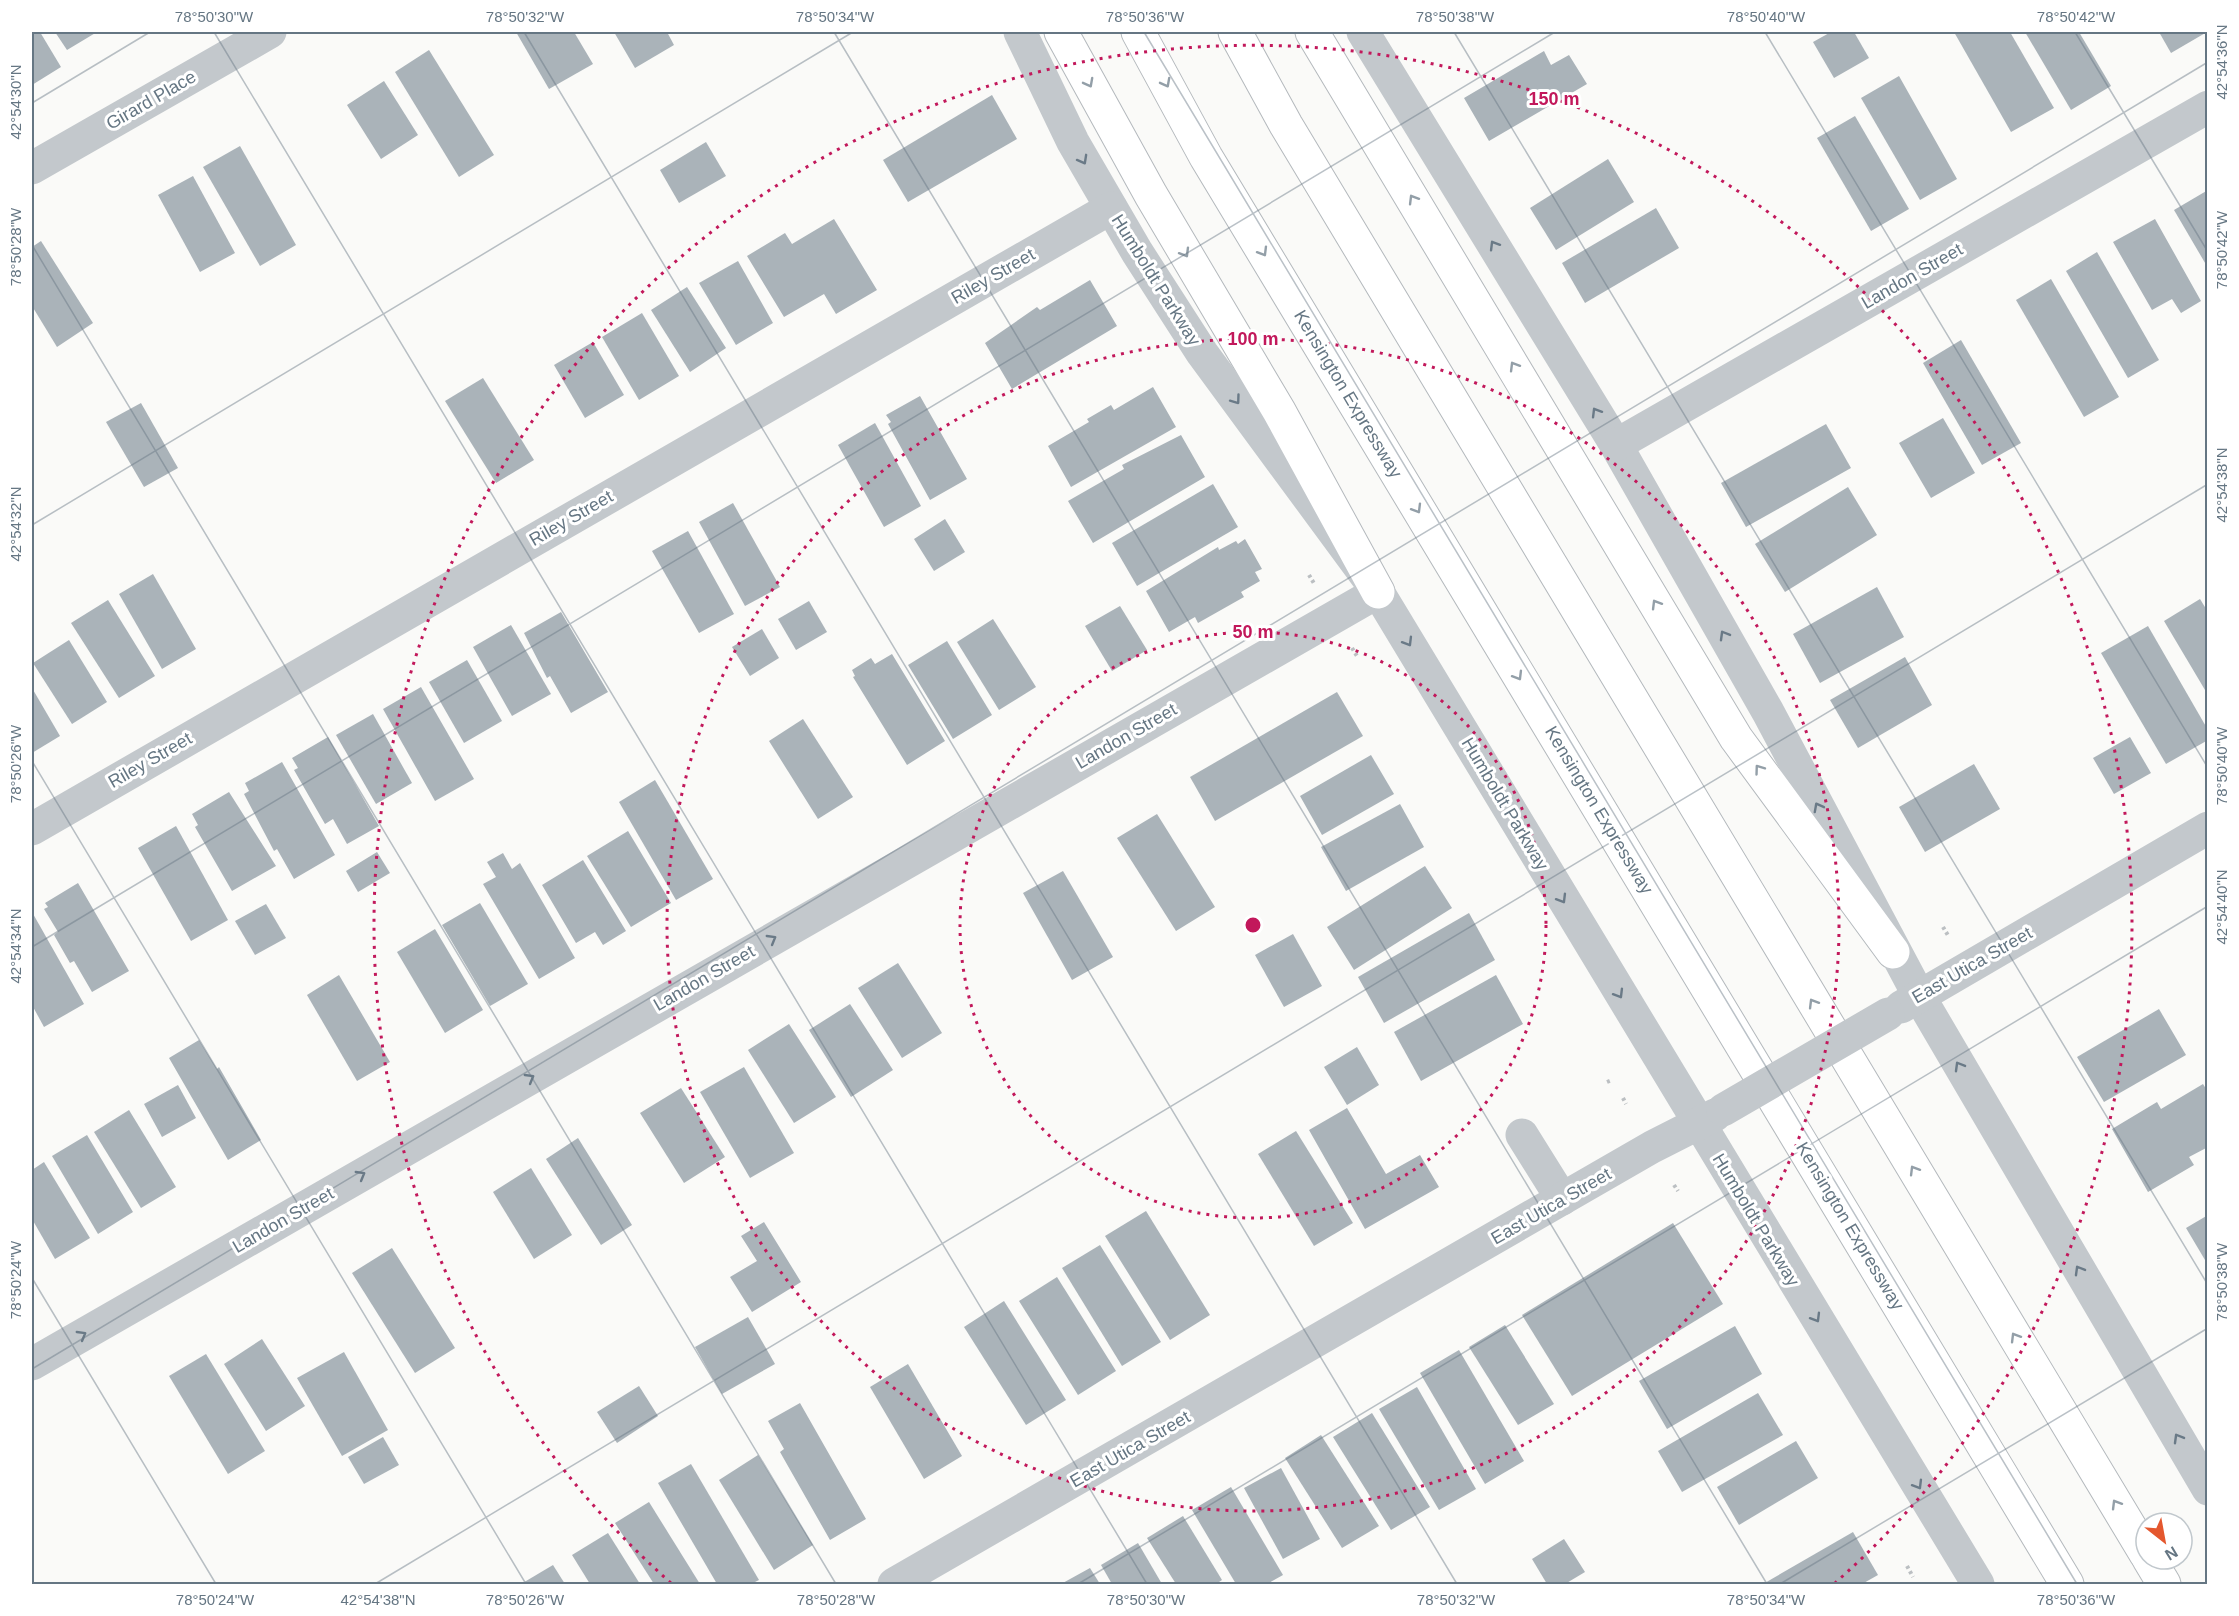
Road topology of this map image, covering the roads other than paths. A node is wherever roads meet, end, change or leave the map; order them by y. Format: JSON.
{"nodes":[{"id":1,"x":270,"y":32,"type":"edge"},
{"id":2,"x":1020,"y":32,"type":"edge"},
{"id":3,"x":1061,"y":32,"type":"edge"},
{"id":4,"x":1138,"y":32,"type":"edge"},
{"id":5,"x":1235,"y":32,"type":"edge"},
{"id":6,"x":1312,"y":32,"type":"edge"},
{"id":7,"x":1363,"y":32,"type":"edge"},
{"id":8,"x":2208,"y":107,"type":"edge"},
{"id":9,"x":32,"y":168,"type":"edge"},
{"id":10,"x":1111,"y":208,"type":"junction"},
{"id":11,"x":1616,"y":445,"type":"junction"},
{"id":12,"x":1378,"y":592,"type":"junction"},
{"id":13,"x":32,"y":828,"type":"edge"},
{"id":14,"x":2208,"y":828,"type":"edge"},
{"id":15,"x":1893,"y":951,"type":"junction"},
{"id":16,"x":1919,"y":996,"type":"junction"},
{"id":17,"x":1710,"y":1118,"type":"junction"},
{"id":18,"x":1522,"y":1135,"type":"dead end"},
{"id":19,"x":1562,"y":1199,"type":"junction"},
{"id":20,"x":32,"y":1364,"type":"edge"},
{"id":21,"x":2208,"y":1489,"type":"edge"},
{"id":22,"x":2134,"y":1534,"type":"edge"},
{"id":23,"x":2156,"y":1571,"type":"edge"},
{"id":24,"x":1971,"y":1582,"type":"edge"},
{"id":25,"x":894,"y":1584,"type":"edge"},
{"id":26,"x":2067,"y":1584,"type":"edge"},
{"id":27,"x":2164,"y":1584,"type":"edge"}],
"edges":[{"from":1,"to":9,"type":"street","name":"Girard Place"},
{"from":2,"to":10,"type":"street","name":"Humboldt Parkway","one_way":true},
{"from":3,"to":12,"type":"highway","one_way":true},
{"from":4,"to":26,"type":"highway","name":"Kensington Expressway","one_way":true},
{"from":22,"to":5,"type":"highway","one_way":true},
{"from":15,"to":6,"type":"highway","one_way":true},
{"from":11,"to":7,"type":"street","one_way":true},
{"from":8,"to":11,"type":"street","name":"Landon Street"},
{"from":10,"to":12,"type":"street","name":"Humboldt Parkway","one_way":true},
{"from":10,"to":13,"type":"street","name":"Riley Street"},
{"from":15,"to":11,"type":"street","one_way":true},
{"from":12,"to":17,"type":"street","name":"Humboldt Parkway","one_way":true},
{"from":20,"to":12,"type":"street","name":"Landon Street","one_way":true},
{"from":14,"to":16,"type":"street","name":"East Utica Street"},
{"from":15,"to":16,"type":"street"},
{"from":16,"to":17,"type":"street","name":"East Utica Street","bridge":true},
{"from":21,"to":16,"type":"street","one_way":true},
{"from":17,"to":19,"type":"street","name":"East Utica Street"},
{"from":17,"to":24,"type":"street","name":"Humboldt Parkway","one_way":true},
{"from":18,"to":19,"type":"street"},
{"from":19,"to":25,"type":"street","name":"East Utica Street"},
{"from":23,"to":27,"type":"highway"}]}
